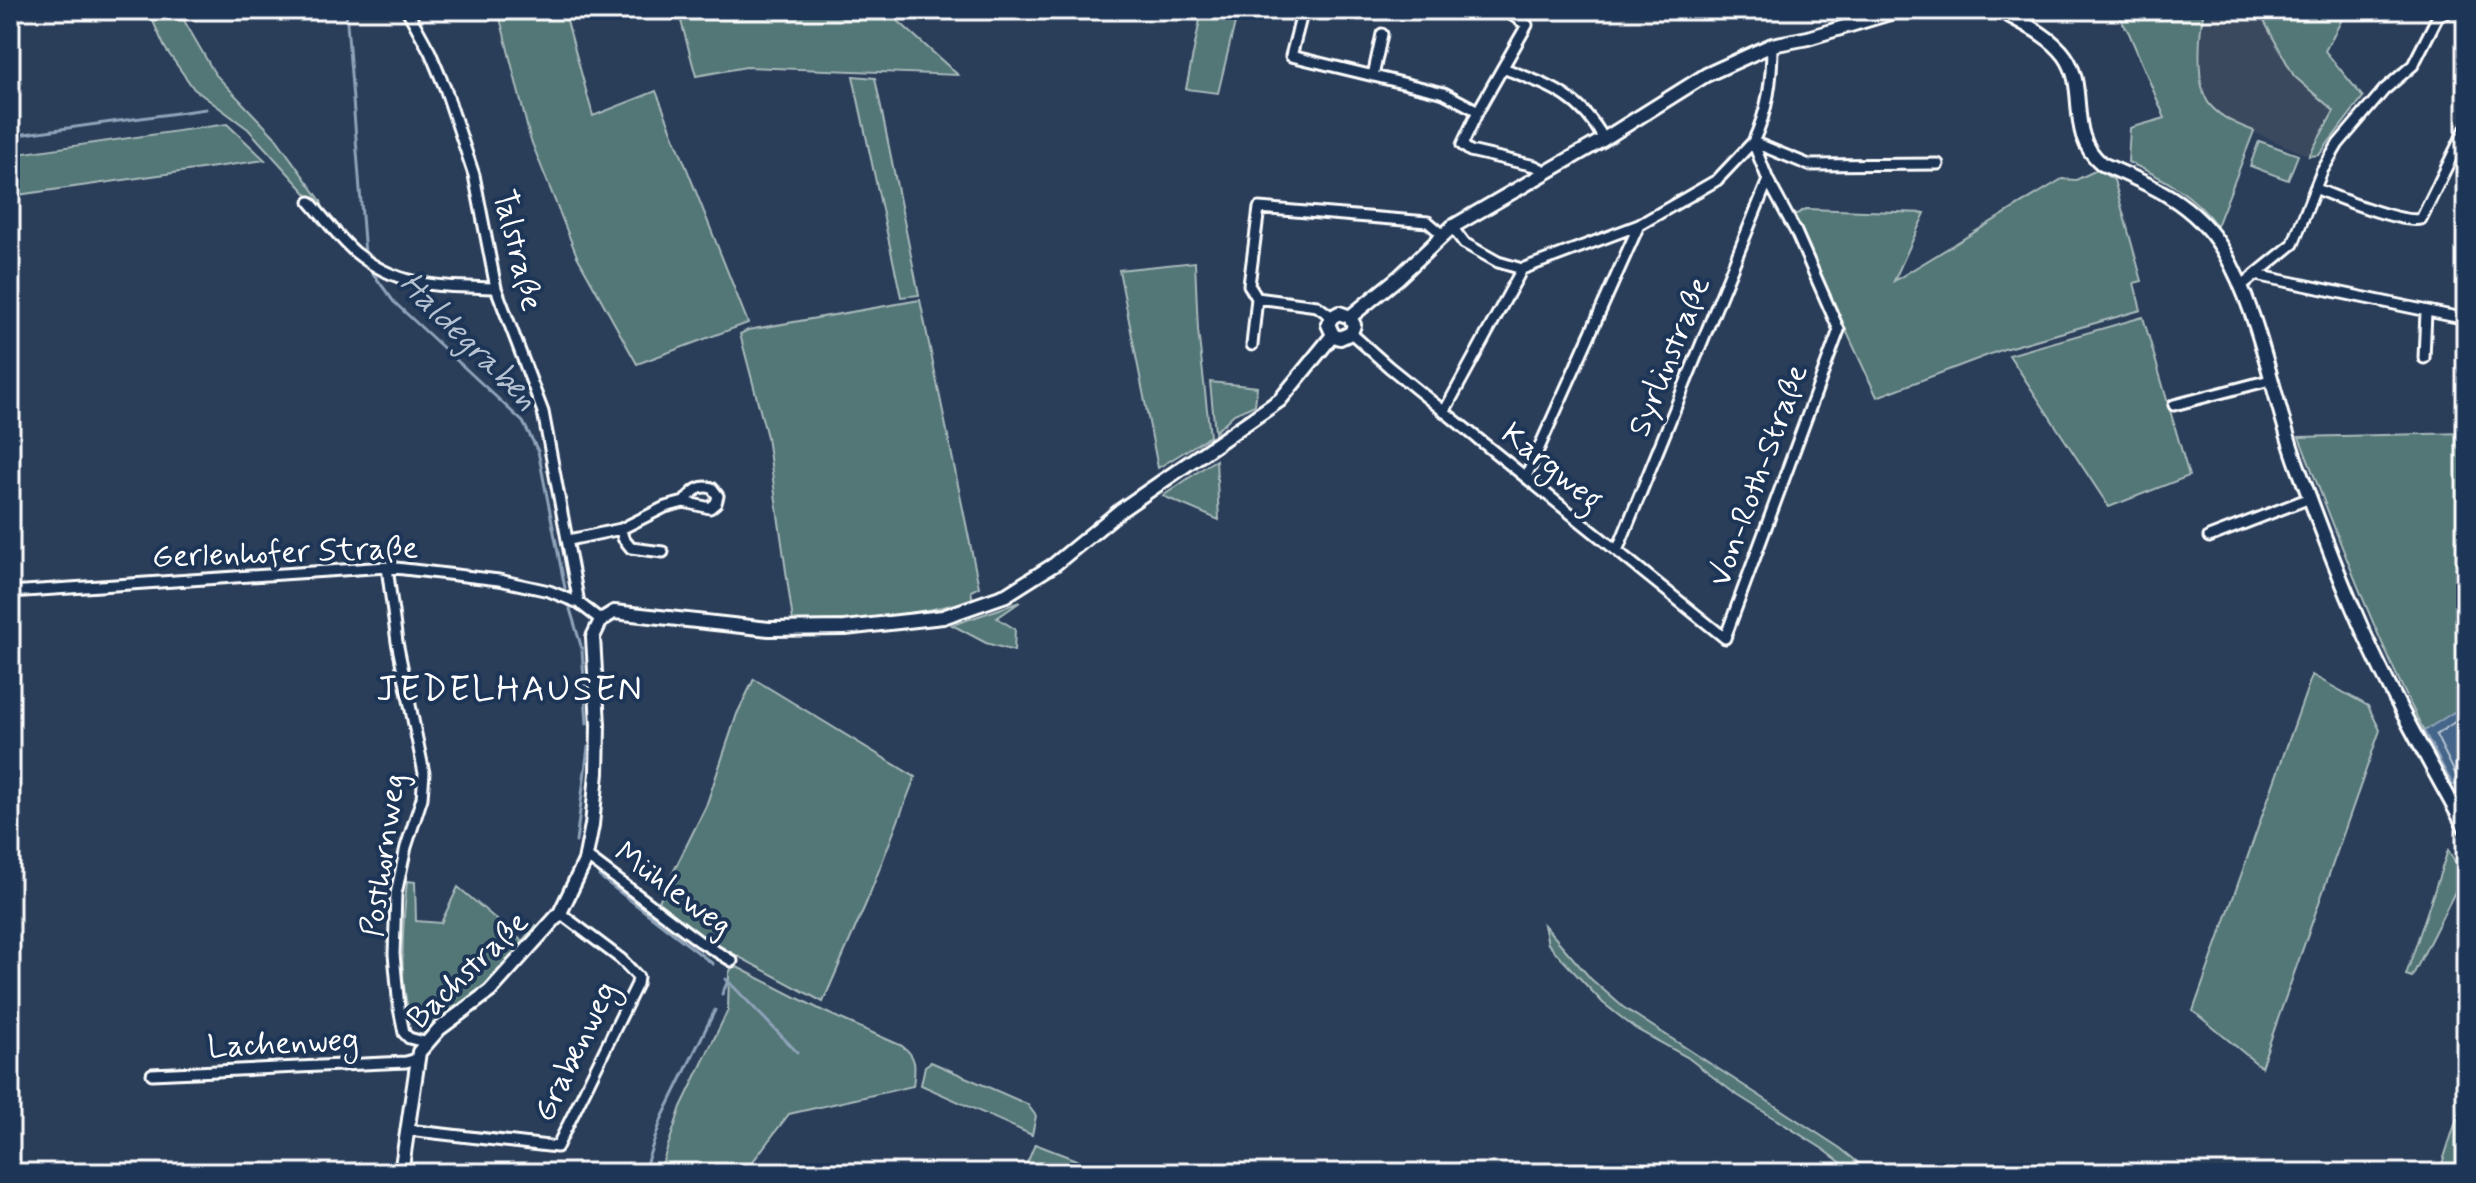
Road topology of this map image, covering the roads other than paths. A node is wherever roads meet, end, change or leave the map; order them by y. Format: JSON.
{"nodes":[{"id":1,"x":407,"y":10,"type":"edge"},
{"id":2,"x":1303,"y":10,"type":"edge"},
{"id":3,"x":1505,"y":10,"type":"edge"},
{"id":4,"x":1900,"y":10,"type":"edge"},
{"id":5,"x":1942,"y":10,"type":"edge"},
{"id":6,"x":1975,"y":10,"type":"edge"},
{"id":7,"x":1999,"y":10,"type":"edge"},
{"id":8,"x":2452,"y":10,"type":"edge"},
{"id":9,"x":2466,"y":13,"type":"edge"},
{"id":10,"x":1382,"y":34,"type":"dead end"},
{"id":11,"x":1772,"y":45,"type":"junction"},
{"id":12,"x":1503,"y":68,"type":"junction"},
{"id":13,"x":1373,"y":76,"type":"junction"},
{"id":14,"x":1478,"y":111,"type":"junction"},
{"id":15,"x":2466,"y":128,"type":"edge"},
{"id":16,"x":1604,"y":139,"type":"junction"},
{"id":17,"x":1753,"y":142,"type":"junction"},
{"id":18,"x":1938,"y":164,"type":"dead end"},
{"id":19,"x":1547,"y":172,"type":"junction"},
{"id":20,"x":1768,"y":180,"type":"junction"},
{"id":21,"x":2315,"y":188,"type":"junction"},
{"id":22,"x":310,"y":202,"type":"dead end"},
{"id":23,"x":1639,"y":225,"type":"junction"},
{"id":24,"x":1447,"y":230,"type":"junction"},
{"id":25,"x":1522,"y":269,"type":"junction"},
{"id":26,"x":2256,"y":275,"type":"junction"},
{"id":27,"x":2240,"y":287,"type":"junction"},
{"id":28,"x":496,"y":288,"type":"junction"},
{"id":29,"x":1257,"y":298,"type":"junction"},
{"id":30,"x":2426,"y":312,"type":"junction"},
{"id":31,"x":1332,"y":317,"type":"junction"},
{"id":32,"x":1350,"y":317,"type":"junction"},
{"id":33,"x":2466,"y":319,"type":"edge"},
{"id":34,"x":1351,"y":333,"type":"junction"},
{"id":35,"x":1333,"y":335,"type":"junction"},
{"id":36,"x":1252,"y":345,"type":"dead end"},
{"id":37,"x":2424,"y":358,"type":"dead end"},
{"id":38,"x":2270,"y":380,"type":"junction"},
{"id":39,"x":2174,"y":405,"type":"dead end"},
{"id":40,"x":1444,"y":412,"type":"junction"},
{"id":41,"x":1526,"y":477,"type":"junction"},
{"id":42,"x":2310,"y":498,"type":"junction"},
{"id":43,"x":684,"y":502,"type":"dead end"},
{"id":44,"x":621,"y":529,"type":"junction"},
{"id":45,"x":2209,"y":537,"type":"dead end"},
{"id":46,"x":569,"y":540,"type":"junction"},
{"id":47,"x":1617,"y":551,"type":"junction"},
{"id":48,"x":663,"y":552,"type":"dead end"},
{"id":49,"x":387,"y":567,"type":"junction"},
{"id":50,"x":10,"y":592,"type":"edge"},
{"id":51,"x":579,"y":603,"type":"junction"},
{"id":52,"x":601,"y":620,"type":"junction"},
{"id":53,"x":1725,"y":638,"type":"joint"},
{"id":54,"x":2466,"y":829,"type":"edge"},
{"id":55,"x":586,"y":856,"type":"junction"},
{"id":56,"x":560,"y":913,"type":"junction"},
{"id":57,"x":732,"y":961,"type":"dead end"},
{"id":58,"x":424,"y":1042,"type":"junction"},
{"id":59,"x":417,"y":1059,"type":"junction"},
{"id":60,"x":152,"y":1074,"type":"dead end"},
{"id":61,"x":408,"y":1130,"type":"junction"},
{"id":62,"x":401,"y":1173,"type":"edge"}],
"edges":[{"from":1,"to":28,"type":"street","name":"Talstraße"},
{"from":2,"to":13,"type":"street"},
{"from":3,"to":12,"type":"street"},
{"from":4,"to":11,"type":"street"},
{"from":5,"to":6,"type":"street"},
{"from":7,"to":27,"type":"street"},
{"from":8,"to":9,"type":"street"},
{"from":8,"to":21,"type":"street"},
{"from":10,"to":13,"type":"street"},
{"from":11,"to":16,"type":"street"},
{"from":11,"to":17,"type":"street"},
{"from":12,"to":14,"type":"street"},
{"from":12,"to":16,"type":"street"},
{"from":13,"to":14,"type":"street"},
{"from":14,"to":19,"type":"street"},
{"from":15,"to":21,"type":"street"},
{"from":16,"to":19,"type":"street"},
{"from":17,"to":18,"type":"street"},
{"from":17,"to":20,"type":"street"},
{"from":17,"to":23,"type":"street"},
{"from":19,"to":24,"type":"street"},
{"from":20,"to":47,"type":"street","name":"Syrlinstraße"},
{"from":20,"to":53,"type":"street","name":"Von-Roth-Straße"},
{"from":21,"to":26,"type":"street"},
{"from":22,"to":28,"type":"street"},
{"from":23,"to":25,"type":"street"},
{"from":23,"to":41,"type":"street"},
{"from":24,"to":25,"type":"street"},
{"from":24,"to":29,"type":"street"},
{"from":24,"to":32,"type":"street"},
{"from":25,"to":40,"type":"street"},
{"from":26,"to":27,"type":"street"},
{"from":26,"to":30,"type":"street"},
{"from":27,"to":38,"type":"street"},
{"from":28,"to":46,"type":"street","name":"Talstraße"},
{"from":29,"to":31,"type":"street"},
{"from":29,"to":36,"type":"street"},
{"from":30,"to":33,"type":"street"},
{"from":30,"to":37,"type":"street"},
{"from":31,"to":32,"type":"street"},
{"from":31,"to":35,"type":"street"},
{"from":32,"to":34,"type":"street"},
{"from":34,"to":35,"type":"street"},
{"from":34,"to":40,"type":"street","name":"Kargweg"},
{"from":35,"to":52,"type":"street"},
{"from":38,"to":39,"type":"street"},
{"from":38,"to":42,"type":"street"},
{"from":40,"to":41,"type":"street","name":"Kargweg"},
{"from":41,"to":47,"type":"street","name":"Kargweg"},
{"from":42,"to":45,"type":"street"},
{"from":42,"to":54,"type":"street"},
{"from":43,"to":44,"type":"street"},
{"from":44,"to":46,"type":"street"},
{"from":44,"to":48,"type":"street"},
{"from":46,"to":51,"type":"street","name":"Talstraße"},
{"from":47,"to":53,"type":"street","name":"Kargweg"},
{"from":49,"to":50,"type":"street","name":"Gerlenhofer Straße"},
{"from":49,"to":51,"type":"street","name":"Gerlenhofer Straße"},
{"from":49,"to":58,"type":"street","name":"Posthornweg"},
{"from":51,"to":52,"type":"street","name":"Gerlenhofer Straße"},
{"from":52,"to":55,"type":"street","name":"Bachstraße"},
{"from":55,"to":56,"type":"street","name":"Bachstraße"},
{"from":55,"to":57,"type":"street","name":"Mühleweg"},
{"from":56,"to":58,"type":"street","name":"Bachstraße"},
{"from":56,"to":61,"type":"street","name":"Grabenweg"},
{"from":58,"to":59,"type":"street","name":"Bachstraße"},
{"from":59,"to":60,"type":"street","name":"Lachenweg"},
{"from":59,"to":61,"type":"street","name":"Bachstraße"},
{"from":61,"to":62,"type":"street","name":"Bachstraße"}]}
